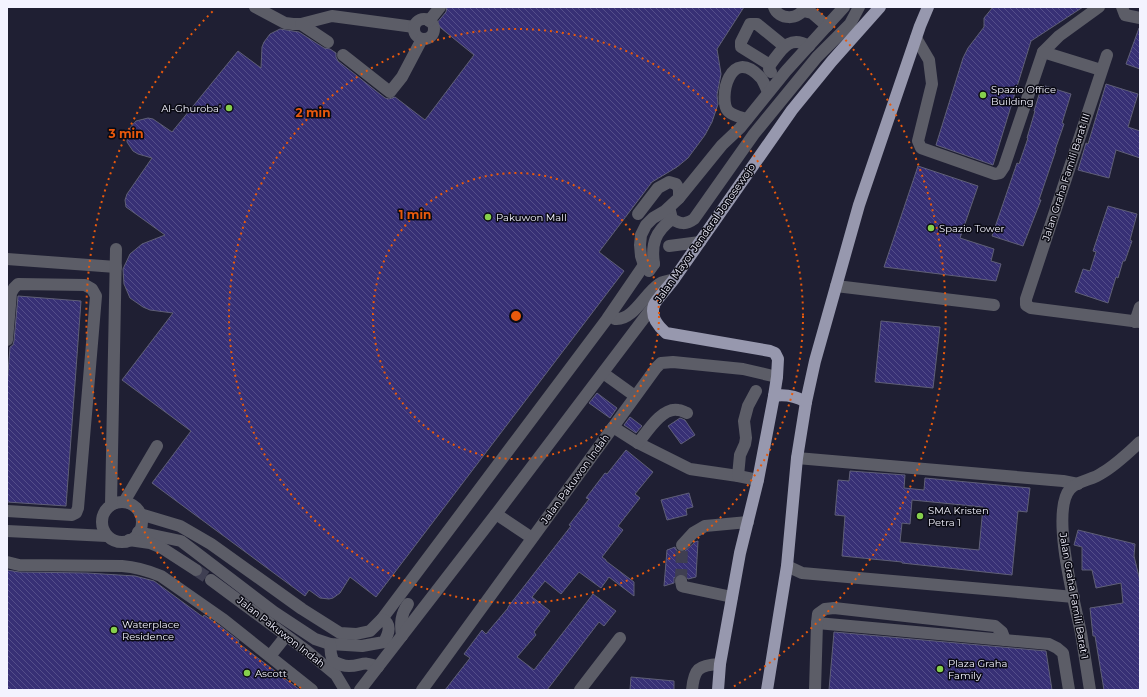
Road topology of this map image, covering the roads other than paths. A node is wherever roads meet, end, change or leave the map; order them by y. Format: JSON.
{"nodes":[{"id":1,"x":256,"y":7,"type":"edge"},
{"id":2,"x":439,"y":7,"type":"edge"},
{"id":3,"x":774,"y":7,"type":"edge"},
{"id":4,"x":844,"y":7,"type":"edge"},
{"id":5,"x":859,"y":7,"type":"edge"},
{"id":6,"x":880,"y":7,"type":"edge"},
{"id":7,"x":928,"y":7,"type":"edge"},
{"id":8,"x":1099,"y":7,"type":"edge"},
{"id":9,"x":1122,"y":7,"type":"edge"},
{"id":10,"x":804,"y":9,"type":"edge"},
{"id":11,"x":1140,"y":18,"type":"edge"},
{"id":12,"x":429,"y":20,"type":"junction"},
{"id":13,"x":301,"y":24,"type":"junction"},
{"id":14,"x":827,"y":26,"type":"junction"},
{"id":15,"x":414,"y":27,"type":"junction"},
{"id":16,"x":916,"y":38,"type":"junction"},
{"id":17,"x":422,"y":39,"type":"junction"},
{"id":18,"x":328,"y":42,"type":"dead end"},
{"id":19,"x":784,"y":46,"type":"junction"},
{"id":20,"x":809,"y":46,"type":"junction"},
{"id":21,"x":1043,"y":52,"type":"junction"},
{"id":22,"x":343,"y":55,"type":"dead end"},
{"id":23,"x":1107,"y":55,"type":"dead end"},
{"id":24,"x":770,"y":66,"type":"junction"},
{"id":25,"x":1101,"y":70,"type":"junction"},
{"id":26,"x":777,"y":82,"type":"junction"},
{"id":27,"x":768,"y":92,"type":"junction"},
{"id":28,"x":747,"y":119,"type":"junction"},
{"id":29,"x":675,"y":202,"type":"junction"},
{"id":30,"x":638,"y":214,"type":"dead end"},
{"id":31,"x":653,"y":218,"type":"junction"},
{"id":32,"x":667,"y":222,"type":"junction"},
{"id":33,"x":700,"y":242,"type":"junction"},
{"id":34,"x":669,"y":246,"type":"dead end"},
{"id":35,"x":116,"y":249,"type":"dead end"},
{"id":36,"x":7,"y":259,"type":"edge"},
{"id":37,"x":649,"y":265,"type":"junction"},
{"id":38,"x":116,"y":268,"type":"junction"},
{"id":39,"x":674,"y":280,"type":"junction"},
{"id":40,"x":836,"y":286,"type":"junction"},
{"id":41,"x":654,"y":305,"type":"junction"},
{"id":42,"x":994,"y":305,"type":"dead end"},
{"id":43,"x":1140,"y":306,"type":"edge"},
{"id":44,"x":615,"y":319,"type":"junction"},
{"id":45,"x":1138,"y":322,"type":"edge"},
{"id":46,"x":7,"y":340,"type":"edge"},
{"id":47,"x":603,"y":373,"type":"junction"},
{"id":48,"x":777,"y":377,"type":"junction"},
{"id":49,"x":756,"y":391,"type":"dead end"},
{"id":50,"x":635,"y":396,"type":"junction"},
{"id":51,"x":774,"y":396,"type":"junction"},
{"id":52,"x":806,"y":402,"type":"junction"},
{"id":53,"x":687,"y":413,"type":"dead end"},
{"id":54,"x":613,"y":427,"type":"junction"},
{"id":55,"x":1140,"y":442,"type":"edge"},
{"id":56,"x":638,"y":443,"type":"junction"},
{"id":57,"x":157,"y":446,"type":"dead end"},
{"id":58,"x":797,"y":458,"type":"junction"},
{"id":59,"x":738,"y":476,"type":"junction"},
{"id":60,"x":758,"y":480,"type":"junction"},
{"id":61,"x":1078,"y":484,"type":"junction"},
{"id":62,"x":124,"y":502,"type":"junction"},
{"id":63,"x":111,"y":505,"type":"junction"},
{"id":64,"x":7,"y":511,"type":"edge"},
{"id":65,"x":140,"y":514,"type":"junction"},
{"id":66,"x":496,"y":514,"type":"junction"},
{"id":67,"x":748,"y":522,"type":"junction"},
{"id":68,"x":7,"y":531,"type":"edge"},
{"id":69,"x":107,"y":536,"type":"junction"},
{"id":70,"x":134,"y":536,"type":"junction"},
{"id":71,"x":532,"y":538,"type":"junction"},
{"id":72,"x":682,"y":545,"type":"tunnel mouth"},
{"id":73,"x":7,"y":562,"type":"edge"},
{"id":74,"x":787,"y":566,"type":"junction"},
{"id":75,"x":196,"y":570,"type":"tunnel mouth"},
{"id":76,"x":211,"y":580,"type":"tunnel mouth"},
{"id":77,"x":681,"y":581,"type":"dead end"},
{"id":78,"x":1074,"y":597,"type":"junction"},
{"id":79,"x":732,"y":598,"type":"junction"},
{"id":80,"x":408,"y":604,"type":"dead end"},
{"id":81,"x":384,"y":620,"type":"junction"},
{"id":82,"x":323,"y":623,"type":"junction"},
{"id":83,"x":817,"y":623,"type":"junction"},
{"id":84,"x":286,"y":636,"type":"junction"},
{"id":85,"x":402,"y":636,"type":"junction"},
{"id":86,"x":620,"y":638,"type":"dead end"},
{"id":87,"x":315,"y":639,"type":"junction"},
{"id":88,"x":1005,"y":640,"type":"junction"},
{"id":89,"x":330,"y":644,"type":"junction"},
{"id":90,"x":270,"y":656,"type":"junction"},
{"id":91,"x":720,"y":664,"type":"junction"},
{"id":92,"x":378,"y":667,"type":"junction"},
{"id":93,"x":312,"y":690,"type":"edge"},
{"id":94,"x":345,"y":690,"type":"edge"},
{"id":95,"x":360,"y":690,"type":"edge"},
{"id":96,"x":422,"y":690,"type":"edge"},
{"id":97,"x":580,"y":690,"type":"edge"},
{"id":98,"x":692,"y":690,"type":"edge"},
{"id":99,"x":718,"y":690,"type":"edge"},
{"id":100,"x":767,"y":690,"type":"edge"},
{"id":101,"x":815,"y":690,"type":"edge"},
{"id":102,"x":1069,"y":690,"type":"edge"},
{"id":103,"x":1090,"y":690,"type":"edge"}],
"edges":[{"from":1,"to":13,"type":"street"},
{"from":2,"to":12,"type":"street"},
{"from":3,"to":10,"type":"street"},
{"from":4,"to":14,"type":"street"},
{"from":5,"to":32,"type":"street"},
{"from":6,"to":33,"type":"main road","name":"Jalan Mayor Jenderal Jonosewojo"},
{"from":7,"to":16,"type":"main road"},
{"from":8,"to":21,"type":"street"},
{"from":9,"to":11,"type":"street"},
{"from":10,"to":14,"type":"street"},
{"from":12,"to":15,"type":"street"},
{"from":12,"to":17,"type":"street"},
{"from":13,"to":15,"type":"street"},
{"from":13,"to":18,"type":"street"},
{"from":14,"to":20,"type":"street"},
{"from":15,"to":17,"type":"street"},
{"from":16,"to":21,"type":"street"},
{"from":16,"to":40,"type":"main road"},
{"from":17,"to":22,"type":"street"},
{"from":19,"to":20,"type":"street"},
{"from":19,"to":24,"type":"street"},
{"from":19,"to":24,"type":"street"},
{"from":20,"to":26,"type":"street"},
{"from":21,"to":25,"type":"street"},
{"from":23,"to":25,"type":"street","name":"Jalan Graha Famili Barat III"},
{"from":24,"to":26,"type":"street"},
{"from":25,"to":45,"type":"street","name":"Jalan Graha Famili Barat III"},
{"from":26,"to":27,"type":"street"},
{"from":27,"to":28,"type":"street"},
{"from":27,"to":28,"type":"street"},
{"from":28,"to":29,"type":"street"},
{"from":29,"to":30,"type":"street"},
{"from":29,"to":31,"type":"street"},
{"from":29,"to":32,"type":"street"},
{"from":31,"to":32,"type":"street"},
{"from":31,"to":37,"type":"street"},
{"from":32,"to":37,"type":"street"},
{"from":33,"to":34,"type":"street"},
{"from":33,"to":39,"type":"main road","name":"Jalan Mayor Jenderal Jonosewojo"},
{"from":35,"to":38,"type":"street"},
{"from":36,"to":38,"type":"street"},
{"from":37,"to":44,"type":"street"},
{"from":37,"to":81,"type":"street"},
{"from":38,"to":63,"type":"street"},
{"from":39,"to":41,"type":"main road","name":"Jalan Mayor Jenderal Jonosewojo"},
{"from":39,"to":44,"type":"street"},
{"from":40,"to":42,"type":"street"},
{"from":40,"to":52,"type":"main road"},
{"from":41,"to":47,"type":"street"},
{"from":41,"to":48,"type":"main road","name":"Jalan Mayor Jenderal Jonosewojo"},
{"from":43,"to":45,"type":"street"},
{"from":44,"to":81,"type":"street"},
{"from":46,"to":64,"type":"street"},
{"from":47,"to":50,"type":"street"},
{"from":47,"to":66,"type":"street"},
{"from":48,"to":50,"type":"street","name":"Jalan Pakuwon Indah"},
{"from":48,"to":51,"type":"main road","name":"Jalan Mayor Jenderal Jonosewojo"},
{"from":49,"to":59,"type":"street"},
{"from":50,"to":54,"type":"street","name":"Jalan Pakuwon Indah"},
{"from":51,"to":52,"type":"main road"},
{"from":51,"to":60,"type":"main road","name":"Jalan Mayor Jenderal Jonosewojo"},
{"from":52,"to":58,"type":"main road"},
{"from":53,"to":56,"type":"street"},
{"from":54,"to":56,"type":"street"},
{"from":54,"to":71,"type":"street","name":"Jalan Pakuwon Indah"},
{"from":55,"to":61,"type":"street"},
{"from":56,"to":59,"type":"street"},
{"from":57,"to":62,"type":"street"},
{"from":58,"to":61,"type":"street"},
{"from":58,"to":74,"type":"main road"},
{"from":59,"to":60,"type":"street"},
{"from":60,"to":67,"type":"main road","name":"Jalan Mayor Jenderal Jonosewojo"},
{"from":61,"to":78,"type":"street","name":"Jalan Graha Famili Barat 1"},
{"from":62,"to":63,"type":"street"},
{"from":62,"to":65,"type":"street"},
{"from":63,"to":69,"type":"street"},
{"from":65,"to":70,"type":"street"},
{"from":65,"to":82,"type":"street"},
{"from":66,"to":71,"type":"street"},
{"from":66,"to":85,"type":"street"},
{"from":67,"to":72,"type":"street"},
{"from":67,"to":79,"type":"main road","name":"Jalan Mayor Jenderal Jonosewojo"},
{"from":68,"to":69,"type":"street"},
{"from":69,"to":70,"type":"street"},
{"from":70,"to":75,"type":"street"},
{"from":70,"to":87,"type":"street"},
{"from":71,"to":96,"type":"street","name":"Jalan Pakuwon Indah"},
{"from":73,"to":90,"type":"street"},
{"from":74,"to":78,"type":"street"},
{"from":74,"to":100,"type":"main road"},
{"from":76,"to":84,"type":"street","name":"Jalan Pakuwon Indah"},
{"from":77,"to":79,"type":"street"},
{"from":78,"to":103,"type":"street","name":"Jalan Graha Famili Barat 1"},
{"from":79,"to":91,"type":"main road","name":"Jalan Mayor Jenderal Jonosewojo"},
{"from":80,"to":85,"type":"street"},
{"from":81,"to":82,"type":"street"},
{"from":81,"to":89,"type":"street"},
{"from":82,"to":87,"type":"street"},
{"from":83,"to":88,"type":"street"},
{"from":83,"to":88,"type":"street"},
{"from":83,"to":101,"type":"street"},
{"from":84,"to":90,"type":"street"},
{"from":84,"to":94,"type":"street","name":"Jalan Pakuwon Indah"},
{"from":85,"to":92,"type":"street"},
{"from":86,"to":97,"type":"street"},
{"from":87,"to":89,"type":"street"},
{"from":88,"to":102,"type":"street"},
{"from":89,"to":92,"type":"street"},
{"from":90,"to":93,"type":"street"},
{"from":91,"to":98,"type":"street"},
{"from":91,"to":99,"type":"main road","name":"Jalan Mayor Jenderal Jonosewojo"},
{"from":92,"to":95,"type":"street"}]}
